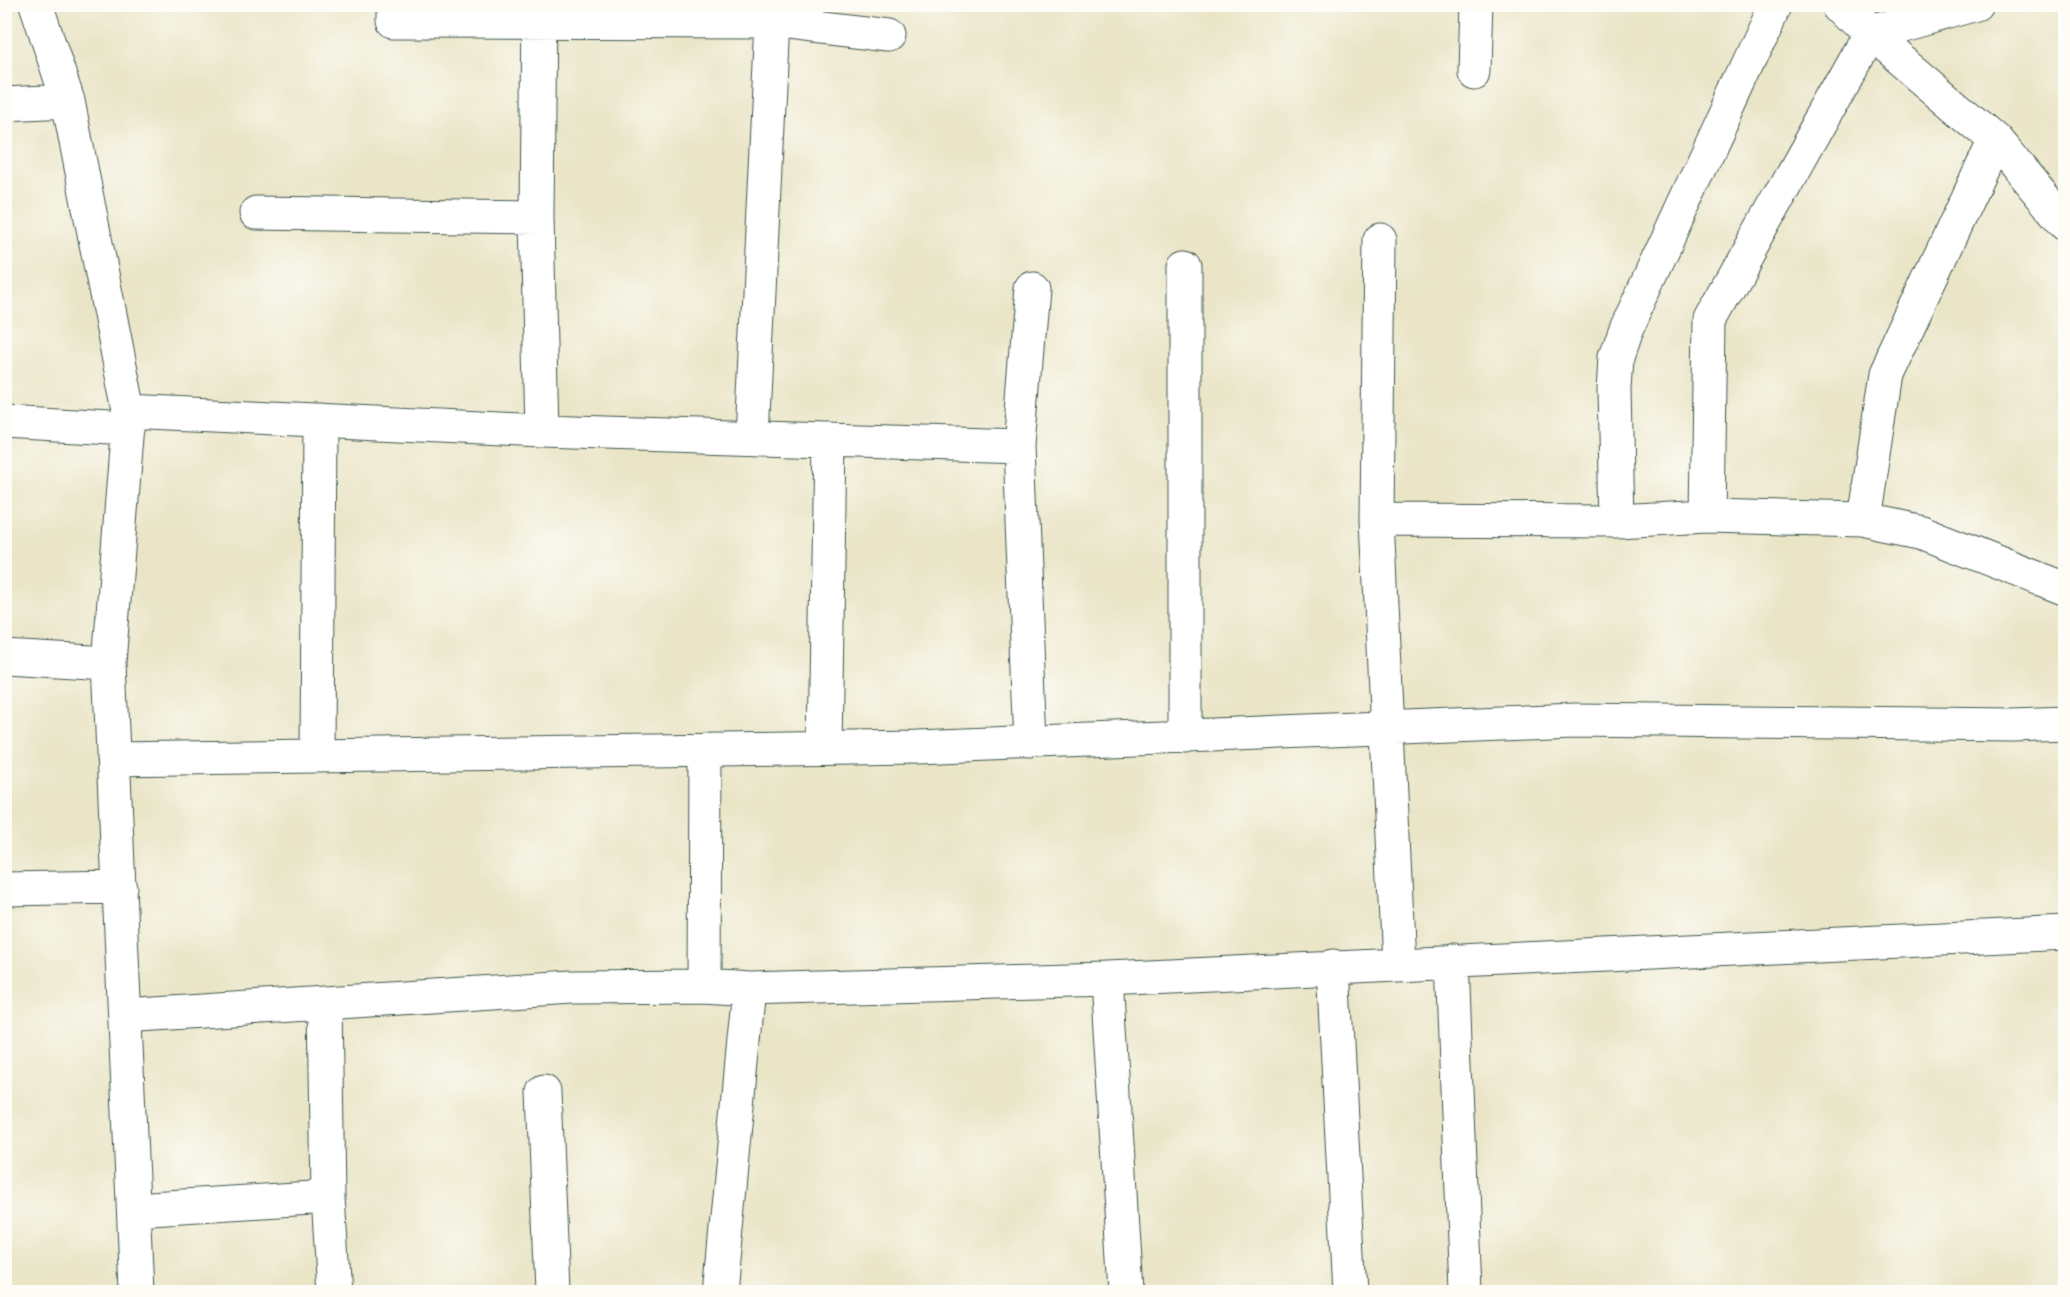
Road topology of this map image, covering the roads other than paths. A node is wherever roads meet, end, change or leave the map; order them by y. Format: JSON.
{"nodes":[{"id":1,"x":36,"y":4,"type":"edge"},
{"id":2,"x":394,"y":4,"type":"edge"},
{"id":3,"x":1476,"y":4,"type":"edge"},
{"id":4,"x":1776,"y":4,"type":"edge"},
{"id":5,"x":1840,"y":4,"type":"edge"},
{"id":6,"x":1976,"y":4,"type":"edge"},
{"id":7,"x":538,"y":12,"type":"edge"},
{"id":8,"x":772,"y":22,"type":"junction"},
{"id":9,"x":1869,"y":34,"type":"junction"},
{"id":10,"x":890,"y":36,"type":"dead end"},
{"id":11,"x":1474,"y":70,"type":"dead end"},
{"id":12,"x":68,"y":101,"type":"junction"},
{"id":13,"x":4,"y":104,"type":"edge"},
{"id":14,"x":1995,"y":140,"type":"junction"},
{"id":15,"x":256,"y":213,"type":"dead end"},
{"id":16,"x":537,"y":217,"type":"junction"},
{"id":17,"x":2066,"y":225,"type":"edge"},
{"id":18,"x":1380,"y":240,"type":"dead end"},
{"id":19,"x":1185,"y":265,"type":"dead end"},
{"id":20,"x":1032,"y":288,"type":"dead end"},
{"id":21,"x":128,"y":420,"type":"junction"},
{"id":22,"x":319,"y":420,"type":"junction"},
{"id":23,"x":4,"y":422,"type":"edge"},
{"id":24,"x":542,"y":431,"type":"junction"},
{"id":25,"x":752,"y":437,"type":"junction"},
{"id":26,"x":830,"y":440,"type":"junction"},
{"id":27,"x":1019,"y":446,"type":"junction"},
{"id":28,"x":1707,"y":516,"type":"junction"},
{"id":29,"x":1377,"y":520,"type":"junction"},
{"id":30,"x":1863,"y":520,"type":"junction"},
{"id":31,"x":1617,"y":521,"type":"junction"},
{"id":32,"x":2066,"y":589,"type":"edge"},
{"id":33,"x":4,"y":657,"type":"edge"},
{"id":34,"x":109,"y":663,"type":"junction"},
{"id":35,"x":2066,"y":723,"type":"edge"},
{"id":36,"x":1389,"y":729,"type":"junction"},
{"id":37,"x":1185,"y":737,"type":"junction"},
{"id":38,"x":1031,"y":743,"type":"junction"},
{"id":39,"x":825,"y":748,"type":"junction"},
{"id":40,"x":705,"y":750,"type":"junction"},
{"id":41,"x":317,"y":756,"type":"junction"},
{"id":42,"x":113,"y":759,"type":"junction"},
{"id":43,"x":120,"y":887,"type":"junction"},
{"id":44,"x":4,"y":889,"type":"edge"},
{"id":45,"x":2066,"y":933,"type":"edge"},
{"id":46,"x":1453,"y":961,"type":"junction"},
{"id":47,"x":1398,"y":963,"type":"junction"},
{"id":48,"x":1333,"y":966,"type":"junction"},
{"id":49,"x":1107,"y":979,"type":"junction"},
{"id":50,"x":704,"y":986,"type":"junction"},
{"id":51,"x":749,"y":989,"type":"junction"},
{"id":52,"x":324,"y":1004,"type":"junction"},
{"id":53,"x":125,"y":1016,"type":"junction"},
{"id":54,"x":544,"y":1092,"type":"dead end"},
{"id":55,"x":328,"y":1197,"type":"junction"},
{"id":56,"x":134,"y":1209,"type":"junction"},
{"id":57,"x":137,"y":1293,"type":"edge"},
{"id":58,"x":334,"y":1293,"type":"edge"},
{"id":59,"x":552,"y":1293,"type":"edge"},
{"id":60,"x":720,"y":1293,"type":"edge"},
{"id":61,"x":1126,"y":1293,"type":"edge"},
{"id":62,"x":1350,"y":1293,"type":"edge"},
{"id":63,"x":1466,"y":1293,"type":"edge"}],
"edges":[{"from":1,"to":12,"type":"street"},
{"from":2,"to":7,"type":"street"},
{"from":3,"to":11,"type":"street"},
{"from":4,"to":31,"type":"street"},
{"from":5,"to":9,"type":"street"},
{"from":6,"to":9,"type":"street"},
{"from":7,"to":8,"type":"street"},
{"from":7,"to":16,"type":"street"},
{"from":8,"to":10,"type":"street"},
{"from":8,"to":25,"type":"street"},
{"from":9,"to":14,"type":"street"},
{"from":9,"to":28,"type":"street"},
{"from":12,"to":13,"type":"street"},
{"from":12,"to":21,"type":"street"},
{"from":14,"to":17,"type":"street"},
{"from":14,"to":30,"type":"street"},
{"from":15,"to":16,"type":"street"},
{"from":16,"to":24,"type":"street"},
{"from":18,"to":29,"type":"street"},
{"from":19,"to":37,"type":"street"},
{"from":20,"to":27,"type":"street"},
{"from":21,"to":22,"type":"street"},
{"from":21,"to":23,"type":"street"},
{"from":21,"to":34,"type":"street"},
{"from":22,"to":24,"type":"street"},
{"from":22,"to":41,"type":"street"},
{"from":24,"to":25,"type":"street"},
{"from":25,"to":26,"type":"street"},
{"from":26,"to":27,"type":"street"},
{"from":26,"to":39,"type":"street"},
{"from":27,"to":38,"type":"street"},
{"from":28,"to":30,"type":"street"},
{"from":28,"to":31,"type":"street"},
{"from":29,"to":31,"type":"street"},
{"from":29,"to":36,"type":"street"},
{"from":30,"to":32,"type":"street"},
{"from":33,"to":34,"type":"street"},
{"from":34,"to":42,"type":"street"},
{"from":35,"to":36,"type":"street"},
{"from":36,"to":37,"type":"street"},
{"from":36,"to":47,"type":"street"},
{"from":37,"to":38,"type":"street"},
{"from":38,"to":39,"type":"street"},
{"from":39,"to":40,"type":"street"},
{"from":40,"to":41,"type":"street"},
{"from":40,"to":50,"type":"street"},
{"from":41,"to":42,"type":"street"},
{"from":42,"to":43,"type":"street"},
{"from":43,"to":44,"type":"street"},
{"from":43,"to":53,"type":"street"},
{"from":45,"to":46,"type":"street"},
{"from":46,"to":47,"type":"street"},
{"from":46,"to":63,"type":"street"},
{"from":47,"to":48,"type":"street"},
{"from":48,"to":49,"type":"street"},
{"from":48,"to":62,"type":"street"},
{"from":49,"to":51,"type":"street"},
{"from":49,"to":61,"type":"street"},
{"from":50,"to":51,"type":"street"},
{"from":50,"to":52,"type":"street"},
{"from":51,"to":60,"type":"street"},
{"from":52,"to":53,"type":"street"},
{"from":52,"to":55,"type":"street"},
{"from":53,"to":56,"type":"street"},
{"from":54,"to":59,"type":"street"},
{"from":55,"to":56,"type":"street"},
{"from":55,"to":58,"type":"street"},
{"from":56,"to":57,"type":"street"}]}
